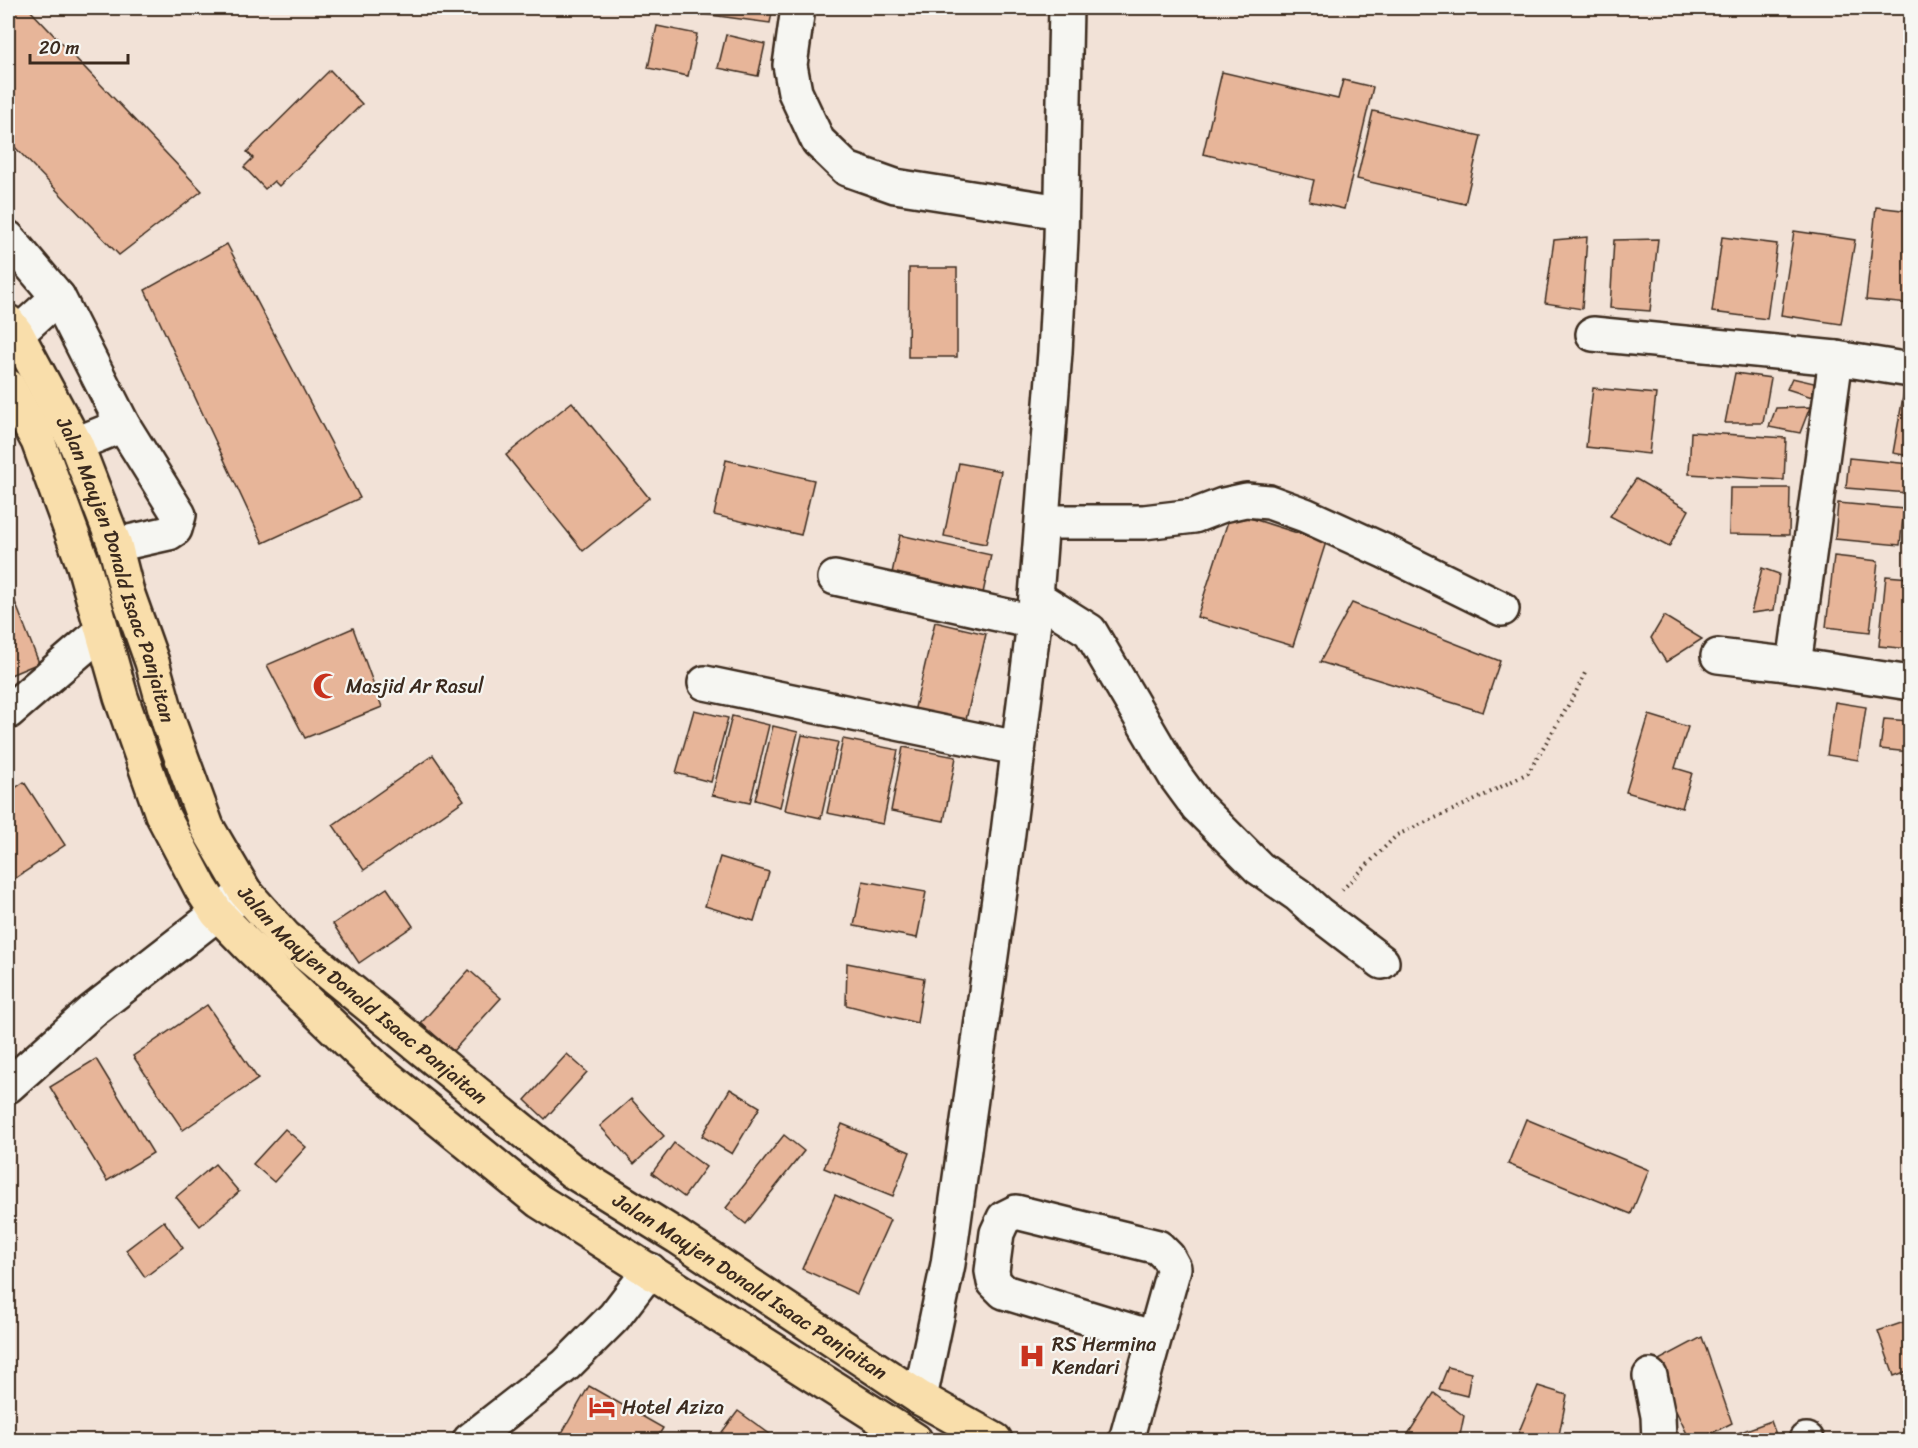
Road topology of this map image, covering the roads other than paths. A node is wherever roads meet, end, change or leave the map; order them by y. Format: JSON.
{"nodes":[{"id":1,"x":798,"y":8,"type":"edge"},
{"id":2,"x":1066,"y":8,"type":"edge"},
{"id":3,"x":1061,"y":212,"type":"junction"},
{"id":4,"x":8,"y":238,"type":"edge"},
{"id":5,"x":58,"y":297,"type":"junction"},
{"id":6,"x":12,"y":328,"type":"edge"},
{"id":7,"x":1593,"y":334,"type":"dead end"},
{"id":8,"x":1836,"y":358,"type":"junction"},
{"id":9,"x":1911,"y":370,"type":"edge"},
{"id":10,"x":8,"y":386,"type":"edge"},
{"id":11,"x":123,"y":425,"type":"junction"},
{"id":12,"x":76,"y":444,"type":"junction"},
{"id":13,"x":1043,"y":522,"type":"junction"},
{"id":14,"x":115,"y":545,"type":"junction"},
{"id":15,"x":835,"y":578,"type":"dead end"},
{"id":16,"x":1035,"y":609,"type":"junction"},
{"id":17,"x":1502,"y":609,"type":"dead end"},
{"id":18,"x":102,"y":631,"type":"junction"},
{"id":19,"x":1718,"y":656,"type":"dead end"},
{"id":20,"x":1794,"y":665,"type":"junction"},
{"id":21,"x":705,"y":683,"type":"dead end"},
{"id":22,"x":1911,"y":683,"type":"edge"},
{"id":23,"x":8,"y":712,"type":"edge"},
{"id":24,"x":1017,"y":748,"type":"junction"},
{"id":25,"x":245,"y":892,"type":"junction"},
{"id":26,"x":217,"y":913,"type":"junction"},
{"id":27,"x":1382,"y":962,"type":"dead end"},
{"id":28,"x":8,"y":1086,"type":"edge"},
{"id":29,"x":650,"y":1270,"type":"junction"},
{"id":30,"x":1154,"y":1338,"type":"junction"},
{"id":31,"x":1650,"y":1376,"type":"dead end"},
{"id":32,"x":920,"y":1398,"type":"junction"},
{"id":33,"x":907,"y":1439,"type":"edge"},
{"id":34,"x":470,"y":1440,"type":"edge"},
{"id":35,"x":995,"y":1440,"type":"edge"},
{"id":36,"x":1126,"y":1440,"type":"edge"},
{"id":37,"x":1659,"y":1440,"type":"edge"}],
"edges":[{"from":1,"to":3,"type":"street"},
{"from":2,"to":3,"type":"street"},
{"from":3,"to":13,"type":"street"},
{"from":4,"to":5,"type":"street"},
{"from":5,"to":6,"type":"street"},
{"from":5,"to":11,"type":"street"},
{"from":6,"to":12,"type":"highway","name":"Jalan Mayjen Donald Isaac Panjaitan"},
{"from":7,"to":8,"type":"street"},
{"from":8,"to":9,"type":"street"},
{"from":8,"to":20,"type":"street"},
{"from":10,"to":18,"type":"highway","name":"Jalan Mayjen Donald Isaac Panjaitan"},
{"from":11,"to":12,"type":"street"},
{"from":11,"to":14,"type":"street"},
{"from":12,"to":14,"type":"highway","name":"Jalan Mayjen Donald Isaac Panjaitan"},
{"from":13,"to":16,"type":"street"},
{"from":13,"to":17,"type":"street"},
{"from":14,"to":25,"type":"highway","name":"Jalan Mayjen Donald Isaac Panjaitan"},
{"from":15,"to":16,"type":"street"},
{"from":16,"to":24,"type":"street"},
{"from":16,"to":27,"type":"street"},
{"from":18,"to":23,"type":"street"},
{"from":18,"to":26,"type":"highway","name":"Jalan Mayjen Donald Isaac Panjaitan"},
{"from":19,"to":20,"type":"street"},
{"from":20,"to":22,"type":"street"},
{"from":21,"to":24,"type":"street"},
{"from":24,"to":32,"type":"street"},
{"from":25,"to":26,"type":"street"},
{"from":25,"to":32,"type":"highway","name":"Jalan Mayjen Donald Isaac Panjaitan"},
{"from":26,"to":28,"type":"street"},
{"from":26,"to":29,"type":"highway","name":"Jalan Mayjen Donald Isaac Panjaitan"},
{"from":29,"to":33,"type":"highway","name":"Jalan Mayjen Donald Isaac Panjaitan"},
{"from":29,"to":34,"type":"street"},
{"from":30,"to":30,"type":"street"},
{"from":30,"to":36,"type":"street"},
{"from":31,"to":37,"type":"street"},
{"from":32,"to":33,"type":"highway"},
{"from":32,"to":35,"type":"highway","name":"Jalan Mayjen Donald Isaac Panjaitan"}]}
